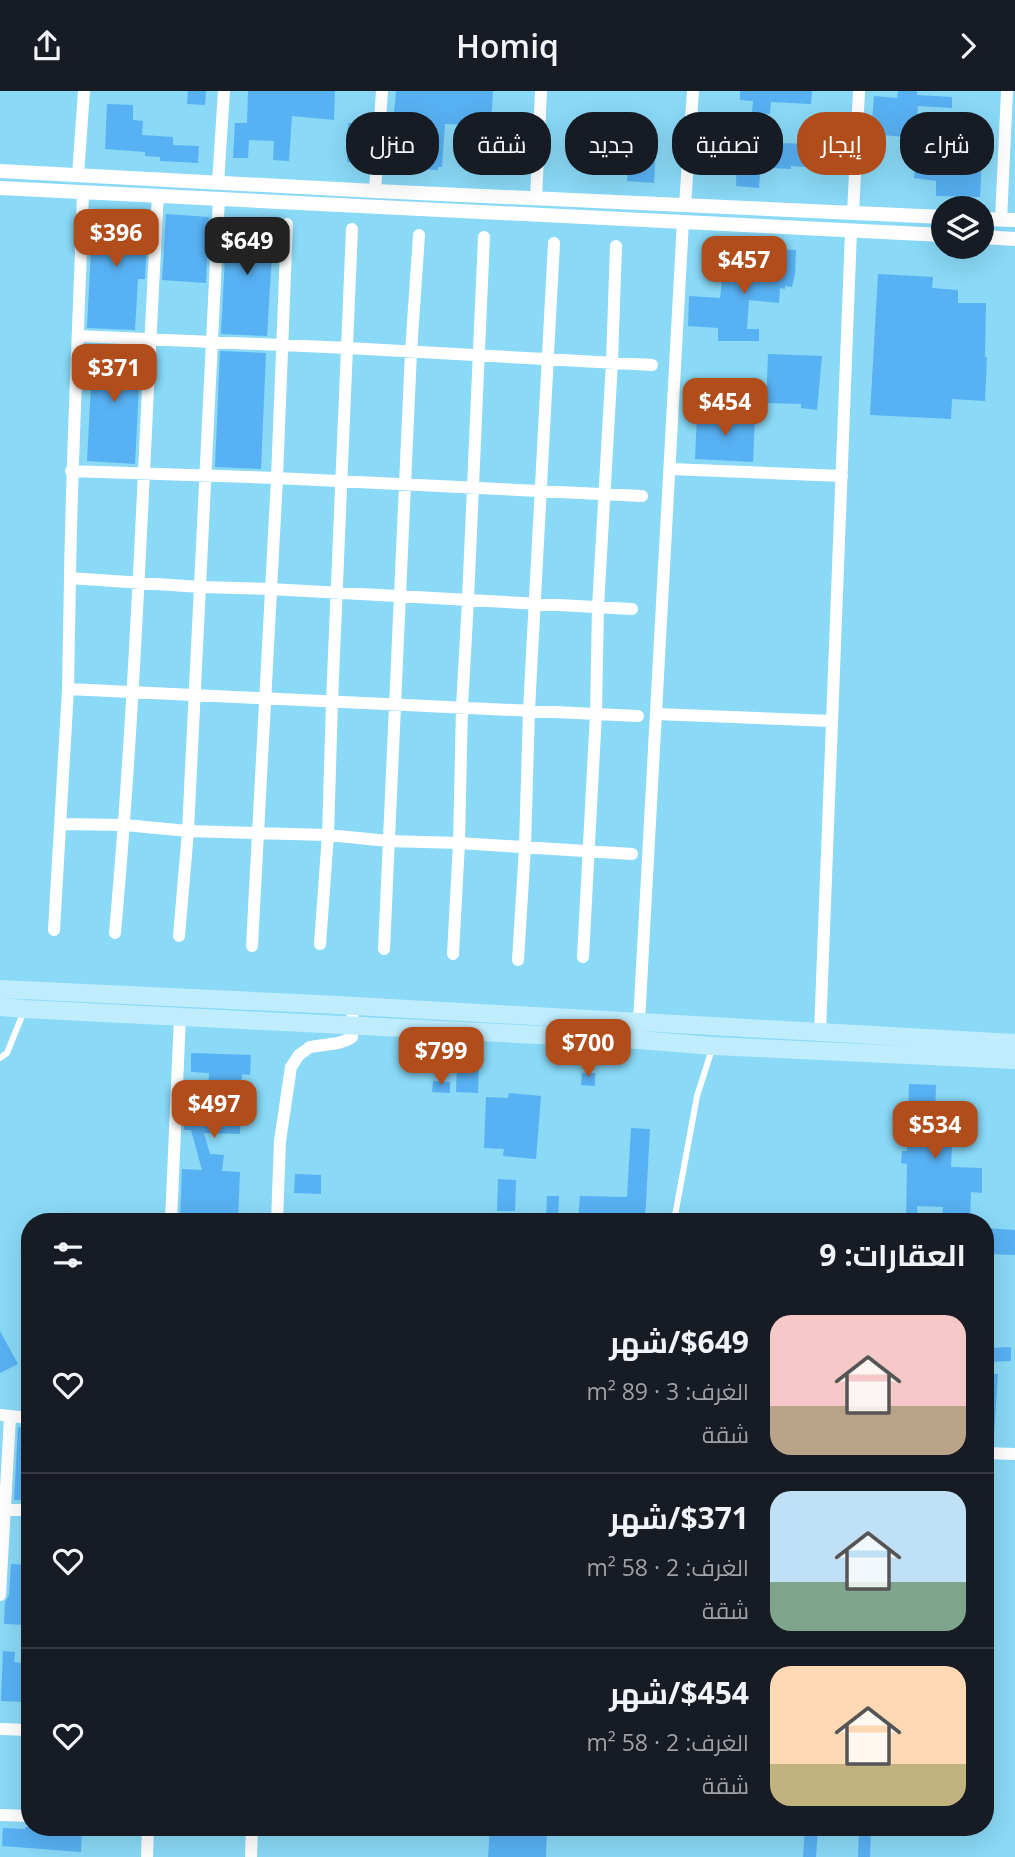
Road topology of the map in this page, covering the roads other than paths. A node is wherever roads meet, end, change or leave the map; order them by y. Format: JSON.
{"nodes":[{"id":1,"x":84,"y":91,"type":"edge"},
{"id":2,"x":224,"y":91,"type":"edge"},
{"id":3,"x":382,"y":91,"type":"edge"},
{"id":4,"x":541,"y":91,"type":"edge"},
{"id":5,"x":693,"y":91,"type":"edge"},
{"id":6,"x":859,"y":91,"type":"edge"},
{"id":7,"x":1007,"y":91,"type":"edge"},
{"id":8,"x":0,"y":171,"type":"edge"},
{"id":9,"x":78,"y":175,"type":"junction"},
{"id":10,"x":218,"y":183,"type":"junction"},
{"id":11,"x":0,"y":188,"type":"edge"},
{"id":12,"x":375,"y":191,"type":"junction"},
{"id":13,"x":83,"y":192,"type":"junction"},
{"id":14,"x":158,"y":195,"type":"junction"},
{"id":15,"x":219,"y":198,"type":"junction"},
{"id":16,"x":536,"y":199,"type":"junction"},
{"id":17,"x":452,"y":203,"type":"junction"},
{"id":18,"x":685,"y":205,"type":"junction"},
{"id":19,"x":853,"y":214,"type":"junction"},
{"id":20,"x":931,"y":217,"type":"edge"},
{"id":21,"x":1008,"y":220,"type":"edge"},
{"id":22,"x":683,"y":221,"type":"junction"},
{"id":23,"x":287,"y":224,"type":"dead end"},
{"id":24,"x":352,"y":229,"type":"dead end"},
{"id":25,"x":851,"y":231,"type":"junction"},
{"id":26,"x":931,"y":234,"type":"edge"},
{"id":27,"x":419,"y":235,"type":"dead end"},
{"id":28,"x":484,"y":237,"type":"dead end"},
{"id":29,"x":994,"y":238,"type":"edge"},
{"id":30,"x":1015,"y":239,"type":"edge"},
{"id":31,"x":554,"y":243,"type":"dead end"},
{"id":32,"x":616,"y":246,"type":"dead end"},
{"id":33,"x":79,"y":336,"type":"junction"},
{"id":34,"x":149,"y":338,"type":"junction"},
{"id":35,"x":212,"y":342,"type":"junction"},
{"id":36,"x":281,"y":344,"type":"junction"},
{"id":37,"x":348,"y":348,"type":"junction"},
{"id":38,"x":411,"y":352,"type":"junction"},
{"id":39,"x":477,"y":355,"type":"junction"},
{"id":40,"x":548,"y":359,"type":"junction"},
{"id":41,"x":612,"y":362,"type":"junction"},
{"id":42,"x":652,"y":365,"type":"dead end"},
{"id":43,"x":670,"y":469,"type":"junction"},
{"id":44,"x":71,"y":471,"type":"junction"},
{"id":45,"x":143,"y":474,"type":"junction"},
{"id":46,"x":204,"y":476,"type":"junction"},
{"id":47,"x":842,"y":477,"type":"junction"},
{"id":48,"x":277,"y":478,"type":"junction"},
{"id":49,"x":342,"y":481,"type":"junction"},
{"id":50,"x":406,"y":484,"type":"junction"},
{"id":51,"x":472,"y":488,"type":"junction"},
{"id":52,"x":540,"y":491,"type":"junction"},
{"id":53,"x":605,"y":494,"type":"junction"},
{"id":54,"x":642,"y":496,"type":"dead end"},
{"id":55,"x":70,"y":578,"type":"junction"},
{"id":56,"x":139,"y":584,"type":"junction"},
{"id":57,"x":200,"y":587,"type":"junction"},
{"id":58,"x":270,"y":589,"type":"junction"},
{"id":59,"x":337,"y":593,"type":"junction"},
{"id":60,"x":399,"y":597,"type":"junction"},
{"id":61,"x":468,"y":600,"type":"junction"},
{"id":62,"x":534,"y":604,"type":"junction"},
{"id":63,"x":598,"y":607,"type":"junction"},
{"id":64,"x":632,"y":609,"type":"dead end"},
{"id":65,"x":68,"y":689,"type":"junction"},
{"id":66,"x":133,"y":691,"type":"junction"},
{"id":67,"x":194,"y":694,"type":"junction"},
{"id":68,"x":266,"y":698,"type":"junction"},
{"id":69,"x":332,"y":702,"type":"junction"},
{"id":70,"x":395,"y":705,"type":"junction"},
{"id":71,"x":462,"y":707,"type":"junction"},
{"id":72,"x":529,"y":710,"type":"junction"},
{"id":73,"x":596,"y":713,"type":"junction"},
{"id":74,"x":656,"y":714,"type":"junction"},
{"id":75,"x":638,"y":716,"type":"dead end"},
{"id":76,"x":832,"y":721,"type":"junction"},
{"id":77,"x":60,"y":824,"type":"junction"},
{"id":78,"x":125,"y":825,"type":"junction"},
{"id":79,"x":188,"y":831,"type":"junction"},
{"id":80,"x":257,"y":833,"type":"junction"},
{"id":81,"x":328,"y":835,"type":"junction"},
{"id":82,"x":388,"y":841,"type":"junction"},
{"id":83,"x":459,"y":843,"type":"junction"},
{"id":84,"x":525,"y":847,"type":"junction"},
{"id":85,"x":588,"y":851,"type":"junction"},
{"id":86,"x":632,"y":854,"type":"dead end"},
{"id":87,"x":54,"y":930,"type":"dead end"},
{"id":88,"x":115,"y":933,"type":"dead end"},
{"id":89,"x":179,"y":936,"type":"dead end"},
{"id":90,"x":320,"y":944,"type":"dead end"},
{"id":91,"x":251,"y":946,"type":"dead end"},
{"id":92,"x":384,"y":949,"type":"dead end"},
{"id":93,"x":453,"y":954,"type":"dead end"},
{"id":94,"x":583,"y":957,"type":"dead end"},
{"id":95,"x":518,"y":960,"type":"dead end"},
{"id":96,"x":0,"y":989,"type":"edge"},
{"id":97,"x":353,"y":1005,"type":"junction"},
{"id":98,"x":0,"y":1007,"type":"edge"},
{"id":99,"x":25,"y":1009,"type":"junction"},
{"id":100,"x":180,"y":1017,"type":"junction"},
{"id":101,"x":639,"y":1022,"type":"junction"},
{"id":102,"x":353,"y":1025,"type":"junction"},
{"id":103,"x":820,"y":1033,"type":"junction"},
{"id":104,"x":1015,"y":1043,"type":"edge"},
{"id":105,"x":713,"y":1046,"type":"junction"},
{"id":106,"x":0,"y":1058,"type":"edge"},
{"id":107,"x":1015,"y":1060,"type":"edge"},
{"id":108,"x":171,"y":1213,"type":"edge"},
{"id":109,"x":277,"y":1213,"type":"edge"},
{"id":110,"x":675,"y":1213,"type":"edge"},
{"id":111,"x":5,"y":1416,"type":"edge"},
{"id":112,"x":994,"y":1453,"type":"edge"},
{"id":113,"x":1015,"y":1454,"type":"edge"},
{"id":114,"x":5,"y":1510,"type":"junction"},
{"id":115,"x":21,"y":1510,"type":"edge"},
{"id":116,"x":0,"y":1595,"type":"edge"},
{"id":117,"x":0,"y":1729,"type":"edge"},
{"id":118,"x":21,"y":1730,"type":"edge"},
{"id":119,"x":0,"y":1815,"type":"edge"},
{"id":120,"x":21,"y":1816,"type":"edge"},
{"id":121,"x":147,"y":1836,"type":"edge"},
{"id":122,"x":252,"y":1836,"type":"edge"},
{"id":123,"x":146,"y":1857,"type":"edge"},
{"id":124,"x":251,"y":1857,"type":"edge"}],
"edges":[{"from":1,"to":9,"type":"street"},
{"from":2,"to":10,"type":"street"},
{"from":3,"to":12,"type":"street"},
{"from":4,"to":16,"type":"street"},
{"from":5,"to":18,"type":"street"},
{"from":6,"to":19,"type":"street"},
{"from":7,"to":21,"type":"street"},
{"from":8,"to":9,"type":"street"},
{"from":9,"to":10,"type":"street"},
{"from":10,"to":12,"type":"street"},
{"from":11,"to":13,"type":"street"},
{"from":12,"to":17,"type":"street"},
{"from":13,"to":14,"type":"street"},
{"from":13,"to":33,"type":"street"},
{"from":14,"to":15,"type":"street"},
{"from":14,"to":34,"type":"street"},
{"from":15,"to":17,"type":"street"},
{"from":15,"to":35,"type":"street"},
{"from":16,"to":17,"type":"street"},
{"from":16,"to":18,"type":"street"},
{"from":17,"to":22,"type":"street"},
{"from":18,"to":19,"type":"street"},
{"from":19,"to":20,"type":"street"},
{"from":22,"to":25,"type":"street"},
{"from":22,"to":43,"type":"street"},
{"from":23,"to":36,"type":"street"},
{"from":24,"to":37,"type":"street"},
{"from":25,"to":26,"type":"street"},
{"from":25,"to":47,"type":"street"},
{"from":27,"to":38,"type":"street"},
{"from":28,"to":39,"type":"street"},
{"from":29,"to":30,"type":"street"},
{"from":31,"to":40,"type":"street"},
{"from":32,"to":41,"type":"street"},
{"from":33,"to":34,"type":"street"},
{"from":33,"to":44,"type":"street"},
{"from":34,"to":35,"type":"street"},
{"from":34,"to":45,"type":"street"},
{"from":35,"to":36,"type":"street"},
{"from":35,"to":46,"type":"street"},
{"from":36,"to":37,"type":"street"},
{"from":36,"to":48,"type":"street"},
{"from":37,"to":38,"type":"street"},
{"from":37,"to":49,"type":"street"},
{"from":38,"to":39,"type":"street"},
{"from":38,"to":50,"type":"street"},
{"from":39,"to":40,"type":"street"},
{"from":39,"to":51,"type":"street"},
{"from":40,"to":41,"type":"street"},
{"from":40,"to":52,"type":"street"},
{"from":41,"to":42,"type":"street"},
{"from":41,"to":53,"type":"street"},
{"from":43,"to":47,"type":"street"},
{"from":43,"to":74,"type":"street"},
{"from":44,"to":45,"type":"street"},
{"from":44,"to":55,"type":"street"},
{"from":45,"to":46,"type":"street"},
{"from":45,"to":56,"type":"street"},
{"from":46,"to":48,"type":"street"},
{"from":46,"to":57,"type":"street"},
{"from":47,"to":76,"type":"street"},
{"from":48,"to":49,"type":"street"},
{"from":48,"to":58,"type":"street"},
{"from":49,"to":50,"type":"street"},
{"from":49,"to":59,"type":"street"},
{"from":50,"to":51,"type":"street"},
{"from":50,"to":60,"type":"street"},
{"from":51,"to":52,"type":"street"},
{"from":51,"to":61,"type":"street"},
{"from":52,"to":53,"type":"street"},
{"from":52,"to":62,"type":"street"},
{"from":53,"to":54,"type":"street"},
{"from":53,"to":63,"type":"street"},
{"from":55,"to":56,"type":"street"},
{"from":55,"to":65,"type":"street"},
{"from":56,"to":57,"type":"street"},
{"from":56,"to":66,"type":"street"},
{"from":57,"to":58,"type":"street"},
{"from":57,"to":67,"type":"street"},
{"from":58,"to":59,"type":"street"},
{"from":58,"to":68,"type":"street"},
{"from":59,"to":60,"type":"street"},
{"from":59,"to":69,"type":"street"},
{"from":60,"to":61,"type":"street"},
{"from":60,"to":70,"type":"street"},
{"from":61,"to":62,"type":"street"},
{"from":61,"to":71,"type":"street"},
{"from":62,"to":63,"type":"street"},
{"from":62,"to":72,"type":"street"},
{"from":63,"to":64,"type":"street"},
{"from":63,"to":73,"type":"street"},
{"from":65,"to":66,"type":"street"},
{"from":65,"to":77,"type":"street"},
{"from":66,"to":67,"type":"street"},
{"from":66,"to":78,"type":"street"},
{"from":67,"to":68,"type":"street"},
{"from":67,"to":79,"type":"street"},
{"from":68,"to":69,"type":"street"},
{"from":68,"to":80,"type":"street"},
{"from":69,"to":70,"type":"street"},
{"from":69,"to":81,"type":"street"},
{"from":70,"to":71,"type":"street"},
{"from":70,"to":82,"type":"street"},
{"from":71,"to":72,"type":"street"},
{"from":71,"to":83,"type":"street"},
{"from":72,"to":73,"type":"street"},
{"from":72,"to":84,"type":"street"},
{"from":73,"to":75,"type":"street"},
{"from":73,"to":85,"type":"street"},
{"from":74,"to":76,"type":"street"},
{"from":74,"to":101,"type":"street"},
{"from":76,"to":103,"type":"street"},
{"from":77,"to":78,"type":"street"},
{"from":77,"to":87,"type":"street"},
{"from":78,"to":79,"type":"street"},
{"from":78,"to":88,"type":"street"},
{"from":79,"to":80,"type":"street"},
{"from":79,"to":89,"type":"street"},
{"from":80,"to":81,"type":"street"},
{"from":80,"to":91,"type":"street"},
{"from":81,"to":82,"type":"street"},
{"from":81,"to":90,"type":"street"},
{"from":82,"to":83,"type":"street"},
{"from":82,"to":92,"type":"street"},
{"from":83,"to":84,"type":"street"},
{"from":83,"to":93,"type":"street"},
{"from":84,"to":85,"type":"street"},
{"from":84,"to":95,"type":"street"},
{"from":85,"to":86,"type":"street"},
{"from":85,"to":94,"type":"street"},
{"from":96,"to":97,"type":"main road"},
{"from":97,"to":101,"type":"main road"},
{"from":97,"to":102,"type":"street"},
{"from":98,"to":99,"type":"main road"},
{"from":99,"to":100,"type":"main road"},
{"from":99,"to":106,"type":"lane"},
{"from":100,"to":102,"type":"main road"},
{"from":100,"to":108,"type":"street"},
{"from":101,"to":103,"type":"main road"},
{"from":102,"to":105,"type":"main road"},
{"from":102,"to":109,"type":"street"},
{"from":103,"to":104,"type":"main road"},
{"from":105,"to":107,"type":"main road"},
{"from":105,"to":110,"type":"lane"},
{"from":111,"to":114,"type":"street"},
{"from":112,"to":113,"type":"street"},
{"from":114,"to":115,"type":"street"},
{"from":114,"to":116,"type":"street"},
{"from":117,"to":118,"type":"street"},
{"from":119,"to":120,"type":"street"},
{"from":121,"to":123,"type":"street"},
{"from":122,"to":124,"type":"street"}]}
